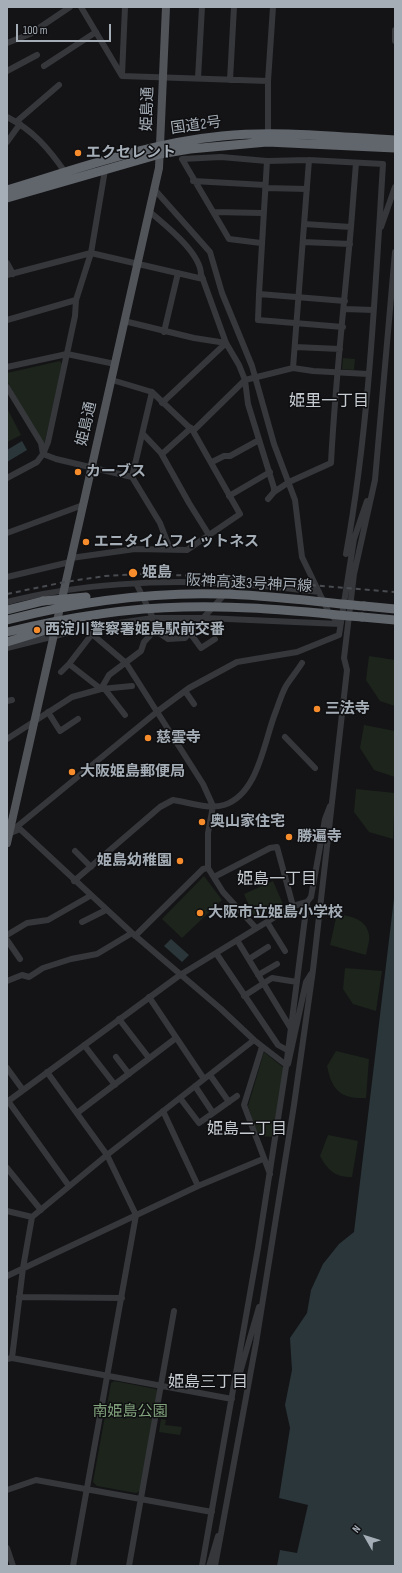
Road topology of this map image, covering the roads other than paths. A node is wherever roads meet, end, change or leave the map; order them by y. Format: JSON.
{"nodes":[{"id":1,"x":70,"y":7,"type":"edge"},
{"id":2,"x":81,"y":7,"type":"edge"},
{"id":3,"x":125,"y":7,"type":"edge"},
{"id":4,"x":166,"y":7,"type":"edge"},
{"id":5,"x":202,"y":7,"type":"edge"},
{"id":6,"x":234,"y":7,"type":"edge"},
{"id":7,"x":274,"y":7,"type":"edge"},
{"id":8,"x":395,"y":30,"type":"edge"},
{"id":9,"x":96,"y":32,"type":"junction"},
{"id":10,"x":395,"y":41,"type":"edge"},
{"id":11,"x":7,"y":43,"type":"edge"},
{"id":12,"x":37,"y":55,"type":"dead end"},
{"id":13,"x":44,"y":66,"type":"dead end"},
{"id":14,"x":7,"y":71,"type":"edge"},
{"id":15,"x":122,"y":76,"type":"junction"},
{"id":16,"x":163,"y":76,"type":"junction"},
{"id":17,"x":198,"y":78,"type":"junction"},
{"id":18,"x":230,"y":80,"type":"junction"},
{"id":19,"x":268,"y":81,"type":"junction"},
{"id":20,"x":59,"y":85,"type":"dead end"},
{"id":21,"x":7,"y":117,"type":"edge"},
{"id":22,"x":18,"y":123,"type":"junction"},
{"id":23,"x":268,"y":134,"type":"junction"},
{"id":24,"x":395,"y":140,"type":"edge"},
{"id":25,"x":7,"y":142,"type":"edge"},
{"id":26,"x":395,"y":148,"type":"edge"},
{"id":27,"x":160,"y":150,"type":"junction"},
{"id":28,"x":309,"y":160,"type":"junction"},
{"id":29,"x":266,"y":161,"type":"junction"},
{"id":30,"x":356,"y":163,"type":"junction"},
{"id":31,"x":105,"y":170,"type":"junction"},
{"id":32,"x":65,"y":172,"type":"junction"},
{"id":33,"x":193,"y":181,"type":"junction"},
{"id":34,"x":265,"y":186,"type":"junction"},
{"id":35,"x":395,"y":187,"type":"edge"},
{"id":36,"x":307,"y":189,"type":"junction"},
{"id":37,"x":7,"y":190,"type":"edge"},
{"id":38,"x":155,"y":190,"type":"junction"},
{"id":39,"x":7,"y":198,"type":"edge"},
{"id":40,"x":150,"y":212,"type":"junction"},
{"id":41,"x":214,"y":212,"type":"junction"},
{"id":42,"x":262,"y":213,"type":"junction"},
{"id":43,"x":304,"y":224,"type":"junction"},
{"id":44,"x":351,"y":227,"type":"junction"},
{"id":45,"x":379,"y":233,"type":"junction"},
{"id":46,"x":303,"y":242,"type":"junction"},
{"id":47,"x":261,"y":243,"type":"junction"},
{"id":48,"x":350,"y":244,"type":"junction"},
{"id":49,"x":395,"y":252,"type":"edge"},
{"id":50,"x":91,"y":253,"type":"junction"},
{"id":51,"x":7,"y":263,"type":"edge"},
{"id":52,"x":138,"y":263,"type":"junction"},
{"id":53,"x":178,"y":273,"type":"junction"},
{"id":54,"x":10,"y":274,"type":"edge"},
{"id":55,"x":203,"y":278,"type":"junction"},
{"id":56,"x":259,"y":294,"type":"junction"},
{"id":57,"x":299,"y":296,"type":"junction"},
{"id":58,"x":76,"y":300,"type":"junction"},
{"id":59,"x":346,"y":300,"type":"junction"},
{"id":60,"x":344,"y":309,"type":"junction"},
{"id":61,"x":373,"y":310,"type":"junction"},
{"id":62,"x":7,"y":320,"type":"edge"},
{"id":63,"x":124,"y":321,"type":"junction"},
{"id":64,"x":296,"y":323,"type":"junction"},
{"id":65,"x":342,"y":327,"type":"junction"},
{"id":66,"x":164,"y":332,"type":"junction"},
{"id":67,"x":226,"y":343,"type":"junction"},
{"id":68,"x":295,"y":347,"type":"junction"},
{"id":69,"x":340,"y":349,"type":"junction"},
{"id":70,"x":67,"y":354,"type":"junction"},
{"id":71,"x":115,"y":364,"type":"junction"},
{"id":72,"x":7,"y":367,"type":"edge"},
{"id":73,"x":293,"y":368,"type":"junction"},
{"id":74,"x":337,"y":372,"type":"junction"},
{"id":75,"x":368,"y":374,"type":"junction"},
{"id":76,"x":256,"y":378,"type":"junction"},
{"id":77,"x":112,"y":380,"type":"junction"},
{"id":78,"x":245,"y":380,"type":"junction"},
{"id":79,"x":7,"y":387,"type":"edge"},
{"id":80,"x":152,"y":392,"type":"junction"},
{"id":81,"x":162,"y":403,"type":"junction"},
{"id":82,"x":192,"y":430,"type":"junction"},
{"id":83,"x":143,"y":434,"type":"junction"},
{"id":84,"x":260,"y":440,"type":"junction"},
{"id":85,"x":43,"y":454,"type":"junction"},
{"id":86,"x":162,"y":454,"type":"junction"},
{"id":87,"x":212,"y":462,"type":"junction"},
{"id":88,"x":91,"y":467,"type":"junction"},
{"id":89,"x":270,"y":472,"type":"junction"},
{"id":90,"x":132,"y":477,"type":"junction"},
{"id":91,"x":7,"y":478,"type":"edge"},
{"id":92,"x":375,"y":480,"type":"junction"},
{"id":93,"x":289,"y":482,"type":"junction"},
{"id":94,"x":274,"y":492,"type":"junction"},
{"id":95,"x":229,"y":496,"type":"junction"},
{"id":96,"x":268,"y":499,"type":"dead end"},
{"id":97,"x":83,"y":505,"type":"junction"},
{"id":98,"x":7,"y":534,"type":"edge"},
{"id":99,"x":209,"y":535,"type":"junction"},
{"id":100,"x":170,"y":549,"type":"junction"},
{"id":101,"x":346,"y":554,"type":"dead end"},
{"id":102,"x":71,"y":560,"type":"junction"},
{"id":103,"x":7,"y":577,"type":"edge"},
{"id":104,"x":137,"y":584,"type":"junction"},
{"id":105,"x":234,"y":584,"type":"junction"},
{"id":106,"x":64,"y":590,"type":"junction"},
{"id":107,"x":319,"y":592,"type":"junction"},
{"id":108,"x":221,"y":594,"type":"junction"},
{"id":109,"x":7,"y":602,"type":"edge"},
{"id":110,"x":395,"y":609,"type":"edge"},
{"id":111,"x":7,"y":610,"type":"edge"},
{"id":112,"x":116,"y":612,"type":"junction"},
{"id":113,"x":153,"y":618,"type":"junction"},
{"id":114,"x":205,"y":618,"type":"junction"},
{"id":115,"x":7,"y":620,"type":"edge"},
{"id":116,"x":395,"y":620,"type":"edge"},
{"id":117,"x":340,"y":624,"type":"junction"},
{"id":118,"x":91,"y":626,"type":"junction"},
{"id":119,"x":154,"y":630,"type":"junction"},
{"id":120,"x":7,"y":632,"type":"edge"},
{"id":121,"x":190,"y":633,"type":"junction"},
{"id":122,"x":92,"y":634,"type":"junction"},
{"id":123,"x":54,"y":636,"type":"junction"},
{"id":124,"x":215,"y":639,"type":"dead end"},
{"id":125,"x":7,"y":642,"type":"edge"},
{"id":126,"x":7,"y":648,"type":"edge"},
{"id":127,"x":126,"y":663,"type":"junction"},
{"id":128,"x":302,"y":663,"type":"dead end"},
{"id":129,"x":69,"y":664,"type":"junction"},
{"id":130,"x":61,"y":672,"type":"dead end"},
{"id":131,"x":132,"y":686,"type":"dead end"},
{"id":132,"x":103,"y":689,"type":"junction"},
{"id":133,"x":185,"y":691,"type":"junction"},
{"id":134,"x":194,"y":704,"type":"dead end"},
{"id":135,"x":158,"y":711,"type":"junction"},
{"id":136,"x":48,"y":712,"type":"junction"},
{"id":137,"x":125,"y":715,"type":"dead end"},
{"id":138,"x":78,"y":718,"type":"dead end"},
{"id":139,"x":34,"y":720,"type":"junction"},
{"id":140,"x":285,"y":737,"type":"dead end"},
{"id":141,"x":7,"y":739,"type":"edge"},
{"id":142,"x":315,"y":768,"type":"dead end"},
{"id":143,"x":334,"y":799,"type":"junction"},
{"id":144,"x":213,"y":806,"type":"junction"},
{"id":145,"x":8,"y":834,"type":"edge"},
{"id":146,"x":7,"y":843,"type":"edge"},
{"id":147,"x":75,"y":850,"type":"dead end"},
{"id":148,"x":91,"y":867,"type":"junction"},
{"id":149,"x":208,"y":868,"type":"junction"},
{"id":150,"x":214,"y":877,"type":"junction"},
{"id":151,"x":74,"y":881,"type":"junction"},
{"id":152,"x":90,"y":896,"type":"junction"},
{"id":153,"x":307,"y":902,"type":"junction"},
{"id":154,"x":293,"y":906,"type":"junction"},
{"id":155,"x":106,"y":910,"type":"junction"},
{"id":156,"x":82,"y":922,"type":"dead end"},
{"id":157,"x":267,"y":922,"type":"junction"},
{"id":158,"x":256,"y":928,"type":"junction"},
{"id":159,"x":134,"y":935,"type":"junction"},
{"id":160,"x":7,"y":936,"type":"edge"},
{"id":161,"x":7,"y":940,"type":"edge"},
{"id":162,"x":237,"y":940,"type":"junction"},
{"id":163,"x":268,"y":947,"type":"dead end"},
{"id":164,"x":285,"y":951,"type":"dead end"},
{"id":165,"x":216,"y":953,"type":"junction"},
{"id":166,"x":20,"y":959,"type":"dead end"},
{"id":167,"x":248,"y":960,"type":"junction"},
{"id":168,"x":277,"y":964,"type":"dead end"},
{"id":169,"x":313,"y":970,"type":"junction"},
{"id":170,"x":180,"y":975,"type":"junction"},
{"id":171,"x":258,"y":975,"type":"junction"},
{"id":172,"x":7,"y":981,"type":"edge"},
{"id":173,"x":297,"y":982,"type":"junction"},
{"id":174,"x":263,"y":984,"type":"junction"},
{"id":175,"x":244,"y":996,"type":"junction"},
{"id":176,"x":149,"y":997,"type":"junction"},
{"id":177,"x":119,"y":1019,"type":"junction"},
{"id":178,"x":290,"y":1027,"type":"junction"},
{"id":179,"x":176,"y":1038,"type":"junction"},
{"id":180,"x":254,"y":1040,"type":"junction"},
{"id":181,"x":84,"y":1045,"type":"junction"},
{"id":182,"x":262,"y":1047,"type":"junction"},
{"id":183,"x":287,"y":1050,"type":"junction"},
{"id":184,"x":116,"y":1057,"type":"dead end"},
{"id":185,"x":149,"y":1058,"type":"junction"},
{"id":186,"x":285,"y":1064,"type":"junction"},
{"id":187,"x":7,"y":1068,"type":"edge"},
{"id":188,"x":47,"y":1072,"type":"junction"},
{"id":189,"x":129,"y":1074,"type":"junction"},
{"id":190,"x":210,"y":1075,"type":"junction"},
{"id":191,"x":204,"y":1079,"type":"junction"},
{"id":192,"x":114,"y":1085,"type":"junction"},
{"id":193,"x":195,"y":1086,"type":"junction"},
{"id":194,"x":23,"y":1090,"type":"junction"},
{"id":195,"x":237,"y":1096,"type":"dead end"},
{"id":196,"x":180,"y":1098,"type":"junction"},
{"id":197,"x":8,"y":1101,"type":"edge"},
{"id":198,"x":229,"y":1102,"type":"junction"},
{"id":199,"x":163,"y":1111,"type":"junction"},
{"id":200,"x":213,"y":1113,"type":"junction"},
{"id":201,"x":77,"y":1114,"type":"junction"},
{"id":202,"x":107,"y":1155,"type":"junction"},
{"id":203,"x":263,"y":1159,"type":"junction"},
{"id":204,"x":7,"y":1168,"type":"edge"},
{"id":205,"x":270,"y":1174,"type":"junction"},
{"id":206,"x":69,"y":1186,"type":"junction"},
{"id":207,"x":198,"y":1186,"type":"junction"},
{"id":208,"x":41,"y":1210,"type":"junction"},
{"id":209,"x":7,"y":1211,"type":"edge"},
{"id":210,"x":136,"y":1215,"type":"junction"},
{"id":211,"x":32,"y":1217,"type":"junction"},
{"id":212,"x":23,"y":1268,"type":"junction"},
{"id":213,"x":7,"y":1276,"type":"edge"},
{"id":214,"x":19,"y":1297,"type":"junction"},
{"id":215,"x":122,"y":1298,"type":"junction"},
{"id":216,"x":263,"y":1299,"type":"junction"},
{"id":217,"x":174,"y":1311,"type":"dead end"},
{"id":218,"x":9,"y":1358,"type":"edge"},
{"id":219,"x":108,"y":1375,"type":"junction"},
{"id":220,"x":162,"y":1385,"type":"junction"},
{"id":221,"x":232,"y":1399,"type":"junction"},
{"id":222,"x":87,"y":1489,"type":"junction"},
{"id":223,"x":7,"y":1490,"type":"edge"},
{"id":224,"x":141,"y":1499,"type":"junction"},
{"id":225,"x":212,"y":1512,"type":"junction"},
{"id":226,"x":224,"y":1519,"type":"junction"},
{"id":227,"x":7,"y":1548,"type":"edge"},
{"id":228,"x":13,"y":1566,"type":"edge"},
{"id":229,"x":73,"y":1566,"type":"edge"},
{"id":230,"x":129,"y":1566,"type":"edge"},
{"id":231,"x":202,"y":1566,"type":"edge"},
{"id":232,"x":209,"y":1566,"type":"edge"},
{"id":233,"x":215,"y":1566,"type":"edge"}],
"edges":[{"from":1,"to":11,"type":"street"},
{"from":2,"to":9,"type":"street"},
{"from":3,"to":15,"type":"street"},
{"from":4,"to":16,"type":"main road","name":"姫島通"},
{"from":5,"to":17,"type":"street"},
{"from":6,"to":18,"type":"street"},
{"from":7,"to":19,"type":"street"},
{"from":8,"to":10,"type":"street"},
{"from":9,"to":13,"type":"street"},
{"from":9,"to":15,"type":"street"},
{"from":12,"to":14,"type":"street"},
{"from":15,"to":16,"type":"street"},
{"from":16,"to":17,"type":"street"},
{"from":16,"to":27,"type":"main road","name":"姫島通"},
{"from":17,"to":18,"type":"street"},
{"from":18,"to":19,"type":"street"},
{"from":19,"to":23,"type":"street"},
{"from":20,"to":22,"type":"street"},
{"from":21,"to":22,"type":"street"},
{"from":22,"to":25,"type":"street"},
{"from":22,"to":32,"type":"street"},
{"from":23,"to":24,"type":"highway","name":"国道2号"},
{"from":23,"to":27,"type":"highway","name":"国道2号"},
{"from":26,"to":27,"type":"highway","name":"国道2号"},
{"from":27,"to":31,"type":"highway","name":"国道2号"},
{"from":27,"to":32,"type":"highway","name":"国道2号"},
{"from":27,"to":38,"type":"main road","name":"姫島通"},
{"from":28,"to":29,"type":"street"},
{"from":28,"to":30,"type":"street"},
{"from":28,"to":36,"type":"street"},
{"from":29,"to":33,"type":"street"},
{"from":29,"to":34,"type":"street"},
{"from":30,"to":44,"type":"street"},
{"from":30,"to":45,"type":"street"},
{"from":31,"to":39,"type":"highway","name":"国道2号"},
{"from":31,"to":50,"type":"street"},
{"from":32,"to":37,"type":"highway","name":"国道2号"},
{"from":33,"to":34,"type":"street"},
{"from":33,"to":41,"type":"street"},
{"from":34,"to":36,"type":"street"},
{"from":34,"to":42,"type":"street"},
{"from":35,"to":45,"type":"street"},
{"from":36,"to":43,"type":"street"},
{"from":38,"to":40,"type":"main road","name":"姫島通"},
{"from":38,"to":76,"type":"street"},
{"from":40,"to":52,"type":"main road","name":"姫島通"},
{"from":40,"to":55,"type":"street"},
{"from":41,"to":42,"type":"street"},
{"from":41,"to":47,"type":"street"},
{"from":42,"to":47,"type":"street"},
{"from":43,"to":44,"type":"street"},
{"from":43,"to":46,"type":"street"},
{"from":44,"to":48,"type":"street"},
{"from":45,"to":61,"type":"street"},
{"from":46,"to":48,"type":"street"},
{"from":46,"to":57,"type":"street"},
{"from":47,"to":56,"type":"street"},
{"from":48,"to":59,"type":"street"},
{"from":49,"to":92,"type":"street"},
{"from":50,"to":52,"type":"street"},
{"from":50,"to":54,"type":"street"},
{"from":50,"to":58,"type":"street"},
{"from":51,"to":54,"type":"street"},
{"from":52,"to":53,"type":"street"},
{"from":52,"to":63,"type":"main road","name":"姫島通"},
{"from":53,"to":55,"type":"street"},
{"from":53,"to":66,"type":"street"},
{"from":55,"to":67,"type":"street"},
{"from":56,"to":57,"type":"street"},
{"from":56,"to":64,"type":"street"},
{"from":57,"to":59,"type":"street"},
{"from":57,"to":64,"type":"street"},
{"from":58,"to":62,"type":"street"},
{"from":58,"to":70,"type":"street"},
{"from":59,"to":60,"type":"street"},
{"from":60,"to":61,"type":"street"},
{"from":60,"to":65,"type":"street"},
{"from":61,"to":75,"type":"street"},
{"from":63,"to":66,"type":"street"},
{"from":63,"to":71,"type":"main road","name":"姫島通"},
{"from":64,"to":65,"type":"street"},
{"from":64,"to":68,"type":"street"},
{"from":65,"to":69,"type":"street"},
{"from":66,"to":67,"type":"street"},
{"from":67,"to":78,"type":"street"},
{"from":67,"to":81,"type":"street"},
{"from":68,"to":69,"type":"street"},
{"from":68,"to":73,"type":"street"},
{"from":69,"to":74,"type":"street"},
{"from":70,"to":71,"type":"street"},
{"from":70,"to":72,"type":"street"},
{"from":70,"to":85,"type":"street"},
{"from":71,"to":77,"type":"main road","name":"姫島通"},
{"from":73,"to":74,"type":"street"},
{"from":73,"to":76,"type":"street"},
{"from":74,"to":75,"type":"street"},
{"from":74,"to":93,"type":"street"},
{"from":75,"to":101,"type":"street"},
{"from":76,"to":78,"type":"street"},
{"from":76,"to":93,"type":"street"},
{"from":77,"to":80,"type":"street"},
{"from":77,"to":88,"type":"main road","name":"姫島通"},
{"from":78,"to":82,"type":"street"},
{"from":78,"to":84,"type":"street"},
{"from":79,"to":85,"type":"street"},
{"from":80,"to":81,"type":"street"},
{"from":80,"to":83,"type":"street"},
{"from":81,"to":82,"type":"street"},
{"from":82,"to":86,"type":"street"},
{"from":82,"to":87,"type":"street"},
{"from":83,"to":86,"type":"street"},
{"from":83,"to":90,"type":"street"},
{"from":84,"to":87,"type":"street"},
{"from":84,"to":89,"type":"street"},
{"from":85,"to":88,"type":"street"},
{"from":85,"to":91,"type":"street"},
{"from":86,"to":99,"type":"street"},
{"from":87,"to":95,"type":"street"},
{"from":88,"to":90,"type":"street"},
{"from":88,"to":97,"type":"main road","name":"姫島通"},
{"from":89,"to":94,"type":"street"},
{"from":89,"to":95,"type":"street"},
{"from":90,"to":100,"type":"street"},
{"from":92,"to":117,"type":"street"},
{"from":92,"to":143,"type":"street"},
{"from":93,"to":94,"type":"street"},
{"from":93,"to":107,"type":"street"},
{"from":94,"to":96,"type":"street"},
{"from":95,"to":99,"type":"street"},
{"from":97,"to":98,"type":"street"},
{"from":97,"to":102,"type":"main road","name":"姫島通"},
{"from":99,"to":100,"type":"street"},
{"from":100,"to":102,"type":"street"},
{"from":102,"to":103,"type":"street"},
{"from":102,"to":106,"type":"main road","name":"姫島通"},
{"from":104,"to":105,"type":"street"},
{"from":104,"to":106,"type":"street"},
{"from":104,"to":113,"type":"street"},
{"from":105,"to":107,"type":"street"},
{"from":105,"to":114,"type":"street"},
{"from":106,"to":109,"type":"street"},
{"from":106,"to":123,"type":"main road","name":"姫島通"},
{"from":107,"to":117,"type":"street"},
{"from":108,"to":110,"type":"highway","name":"阪神高速3号神戸線","bridge":true},
{"from":108,"to":111,"type":"highway","bridge":true},
{"from":108,"to":115,"type":"highway","name":"阪神高速3号神戸線","bridge":true},
{"from":112,"to":116,"type":"highway","name":"阪神高速3号神戸線","bridge":true},
{"from":112,"to":120,"type":"highway","name":"阪神高速3号神戸線","bridge":true},
{"from":112,"to":125,"type":"highway","bridge":true},
{"from":113,"to":114,"type":"street"},
{"from":113,"to":118,"type":"street"},
{"from":113,"to":119,"type":"street"},
{"from":114,"to":117,"type":"street"},
{"from":114,"to":121,"type":"street"},
{"from":117,"to":133,"type":"street"},
{"from":118,"to":122,"type":"street"},
{"from":118,"to":123,"type":"street"},
{"from":119,"to":121,"type":"street"},
{"from":119,"to":127,"type":"street"},
{"from":121,"to":124,"type":"street"},
{"from":122,"to":127,"type":"street"},
{"from":122,"to":129,"type":"street"},
{"from":123,"to":126,"type":"street"},
{"from":123,"to":139,"type":"main road","name":"姫島通"},
{"from":127,"to":132,"type":"street"},
{"from":127,"to":135,"type":"street"},
{"from":128,"to":144,"type":"street"},
{"from":129,"to":130,"type":"street"},
{"from":129,"to":132,"type":"street"},
{"from":131,"to":132,"type":"street"},
{"from":132,"to":136,"type":"street"},
{"from":132,"to":137,"type":"street"},
{"from":133,"to":134,"type":"street"},
{"from":133,"to":135,"type":"street"},
{"from":135,"to":144,"type":"street"},
{"from":135,"to":145,"type":"street"},
{"from":136,"to":138,"type":"street"},
{"from":136,"to":139,"type":"street"},
{"from":139,"to":141,"type":"street"},
{"from":139,"to":145,"type":"main road","name":"姫島通"},
{"from":140,"to":142,"type":"street"},
{"from":143,"to":153,"type":"street"},
{"from":143,"to":169,"type":"street"},
{"from":144,"to":148,"type":"street"},
{"from":144,"to":149,"type":"street"},
{"from":145,"to":146,"type":"main road","name":"姫島通"},
{"from":145,"to":151,"type":"street"},
{"from":147,"to":148,"type":"street"},
{"from":148,"to":151,"type":"street"},
{"from":149,"to":150,"type":"street"},
{"from":149,"to":159,"type":"street"},
{"from":150,"to":154,"type":"street"},
{"from":150,"to":158,"type":"street"},
{"from":151,"to":152,"type":"street"},
{"from":152,"to":155,"type":"street"},
{"from":152,"to":160,"type":"street"},
{"from":153,"to":154,"type":"street"},
{"from":153,"to":173,"type":"street"},
{"from":154,"to":157,"type":"street"},
{"from":155,"to":156,"type":"street"},
{"from":155,"to":159,"type":"street"},
{"from":157,"to":158,"type":"street"},
{"from":157,"to":164,"type":"street"},
{"from":158,"to":162,"type":"street"},
{"from":159,"to":170,"type":"street"},
{"from":159,"to":172,"type":"street"},
{"from":161,"to":166,"type":"street"},
{"from":162,"to":165,"type":"street"},
{"from":162,"to":167,"type":"street"},
{"from":163,"to":167,"type":"street"},
{"from":165,"to":170,"type":"street"},
{"from":165,"to":175,"type":"street"},
{"from":167,"to":171,"type":"street"},
{"from":168,"to":171,"type":"street"},
{"from":169,"to":186,"type":"street"},
{"from":169,"to":216,"type":"street"},
{"from":170,"to":176,"type":"street"},
{"from":170,"to":180,"type":"street"},
{"from":171,"to":174,"type":"street"},
{"from":173,"to":174,"type":"street"},
{"from":173,"to":178,"type":"street"},
{"from":174,"to":175,"type":"street"},
{"from":174,"to":178,"type":"street"},
{"from":175,"to":183,"type":"street"},
{"from":176,"to":177,"type":"street"},
{"from":176,"to":179,"type":"street"},
{"from":177,"to":181,"type":"street"},
{"from":177,"to":185,"type":"street"},
{"from":178,"to":183,"type":"street"},
{"from":179,"to":185,"type":"street"},
{"from":179,"to":191,"type":"street"},
{"from":180,"to":182,"type":"street"},
{"from":180,"to":190,"type":"street"},
{"from":181,"to":188,"type":"street"},
{"from":181,"to":192,"type":"street"},
{"from":182,"to":186,"type":"street"},
{"from":182,"to":203,"type":"street"},
{"from":183,"to":186,"type":"street"},
{"from":184,"to":189,"type":"street"},
{"from":185,"to":189,"type":"street"},
{"from":186,"to":205,"type":"street"},
{"from":187,"to":194,"type":"street"},
{"from":188,"to":194,"type":"street"},
{"from":188,"to":201,"type":"street"},
{"from":189,"to":192,"type":"street"},
{"from":190,"to":191,"type":"street"},
{"from":190,"to":198,"type":"street"},
{"from":191,"to":193,"type":"street"},
{"from":192,"to":201,"type":"street"},
{"from":193,"to":196,"type":"street"},
{"from":193,"to":200,"type":"street"},
{"from":194,"to":197,"type":"street"},
{"from":195,"to":198,"type":"street"},
{"from":196,"to":199,"type":"street"},
{"from":196,"to":200,"type":"street"},
{"from":197,"to":206,"type":"street"},
{"from":198,"to":200,"type":"street"},
{"from":199,"to":202,"type":"street"},
{"from":199,"to":207,"type":"street"},
{"from":201,"to":202,"type":"street"},
{"from":202,"to":206,"type":"street"},
{"from":202,"to":210,"type":"street"},
{"from":203,"to":205,"type":"street"},
{"from":203,"to":207,"type":"street"},
{"from":204,"to":208,"type":"street"},
{"from":205,"to":221,"type":"street"},
{"from":206,"to":208,"type":"street"},
{"from":207,"to":210,"type":"street"},
{"from":208,"to":211,"type":"street"},
{"from":209,"to":211,"type":"street"},
{"from":210,"to":212,"type":"street"},
{"from":210,"to":215,"type":"street"},
{"from":211,"to":212,"type":"street"},
{"from":212,"to":213,"type":"street"},
{"from":212,"to":214,"type":"street"},
{"from":214,"to":215,"type":"street"},
{"from":214,"to":218,"type":"street"},
{"from":215,"to":219,"type":"street"},
{"from":216,"to":221,"type":"street"},
{"from":216,"to":226,"type":"street"},
{"from":217,"to":220,"type":"street"},
{"from":218,"to":219,"type":"street"},
{"from":219,"to":220,"type":"street"},
{"from":219,"to":222,"type":"street"},
{"from":220,"to":221,"type":"street"},
{"from":220,"to":224,"type":"street"},
{"from":221,"to":225,"type":"street"},
{"from":222,"to":223,"type":"street"},
{"from":222,"to":224,"type":"street"},
{"from":222,"to":229,"type":"street"},
{"from":224,"to":225,"type":"street"},
{"from":224,"to":230,"type":"street"},
{"from":225,"to":231,"type":"street"},
{"from":226,"to":232,"type":"street"},
{"from":226,"to":233,"type":"street"},
{"from":227,"to":228,"type":"street"}]}
